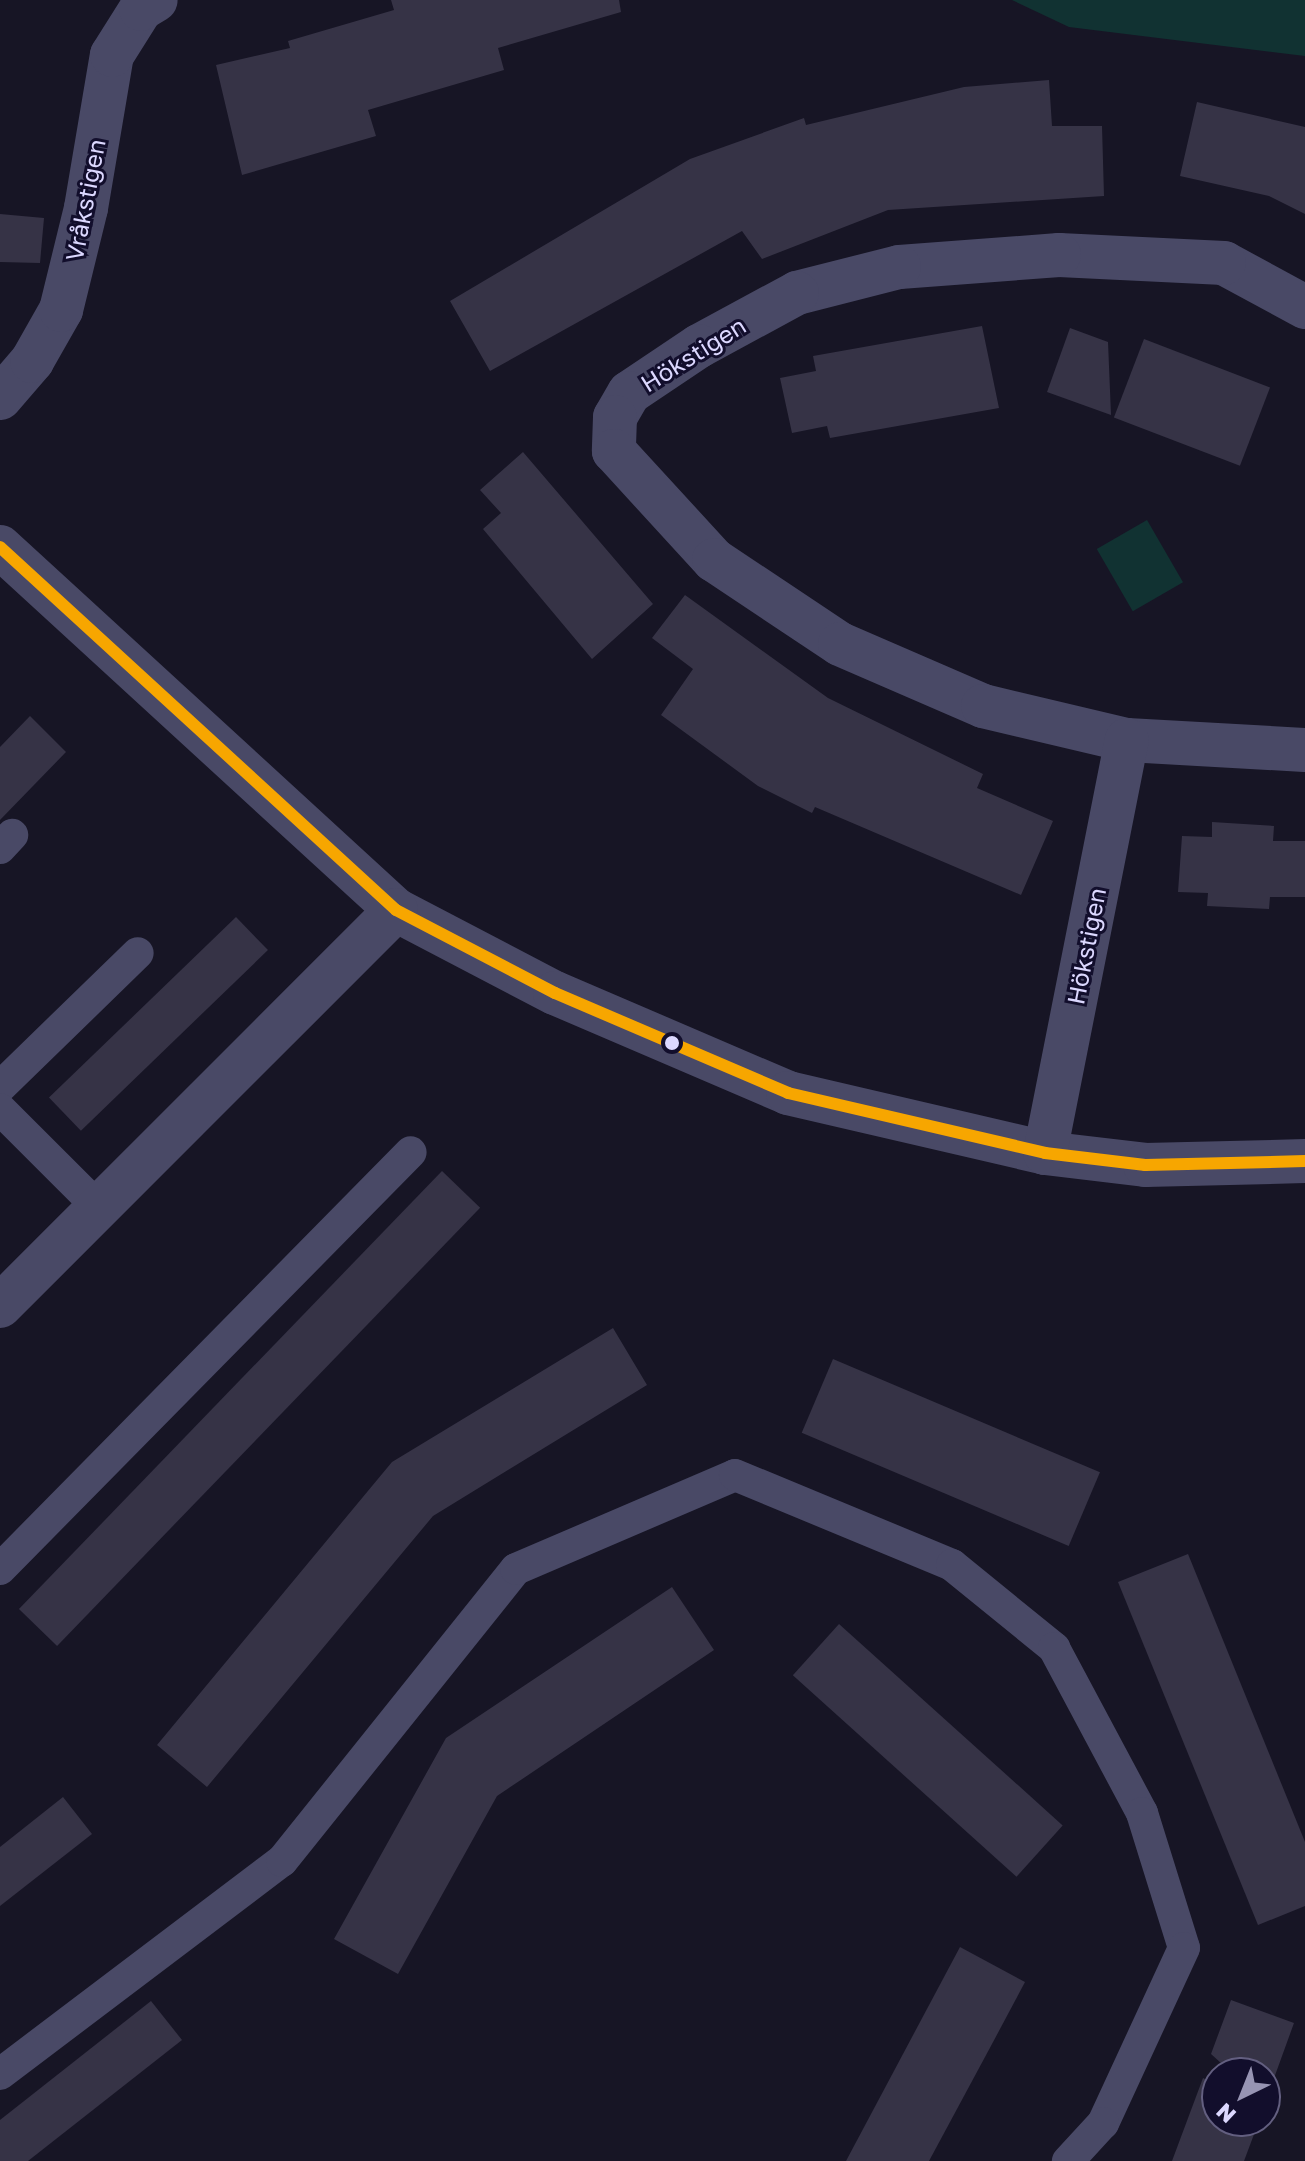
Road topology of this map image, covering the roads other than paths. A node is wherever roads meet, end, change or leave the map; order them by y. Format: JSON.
{"nodes":[{"id":1,"x":156,"y":0,"type":"edge"},
{"id":2,"x":1305,"y":307,"type":"edge"},
{"id":3,"x":0,"y":398,"type":"edge"},
{"id":4,"x":0,"y":547,"type":"edge"},
{"id":5,"x":1127,"y":740,"type":"junction"},
{"id":6,"x":1305,"y":750,"type":"edge"},
{"id":7,"x":396,"y":910,"type":"junction"},
{"id":8,"x":138,"y":953,"type":"dead end"},
{"id":9,"x":0,"y":1087,"type":"edge"},
{"id":10,"x":0,"y":1109,"type":"edge"},
{"id":11,"x":411,"y":1152,"type":"dead end"},
{"id":12,"x":1045,"y":1153,"type":"junction"},
{"id":13,"x":1305,"y":1161,"type":"edge"},
{"id":14,"x":97,"y":1206,"type":"junction"},
{"id":15,"x":0,"y":1306,"type":"edge"},
{"id":16,"x":0,"y":1569,"type":"edge"},
{"id":17,"x":0,"y":2074,"type":"edge"},
{"id":18,"x":1068,"y":2161,"type":"edge"}],
"edges":[{"from":1,"to":3,"type":"street","name":"Vråkstigen"},
{"from":2,"to":5,"type":"street","name":"Hökstigen"},
{"from":4,"to":7,"type":"street"},
{"from":5,"to":6,"type":"street","name":"Hökstigen"},
{"from":5,"to":12,"type":"street","name":"Hökstigen"},
{"from":7,"to":12,"type":"street"},
{"from":7,"to":14,"type":"street"},
{"from":8,"to":9,"type":"lane"},
{"from":10,"to":14,"type":"lane"},
{"from":11,"to":16,"type":"lane"},
{"from":12,"to":13,"type":"street"},
{"from":14,"to":15,"type":"street"},
{"from":17,"to":18,"type":"lane"}]}
